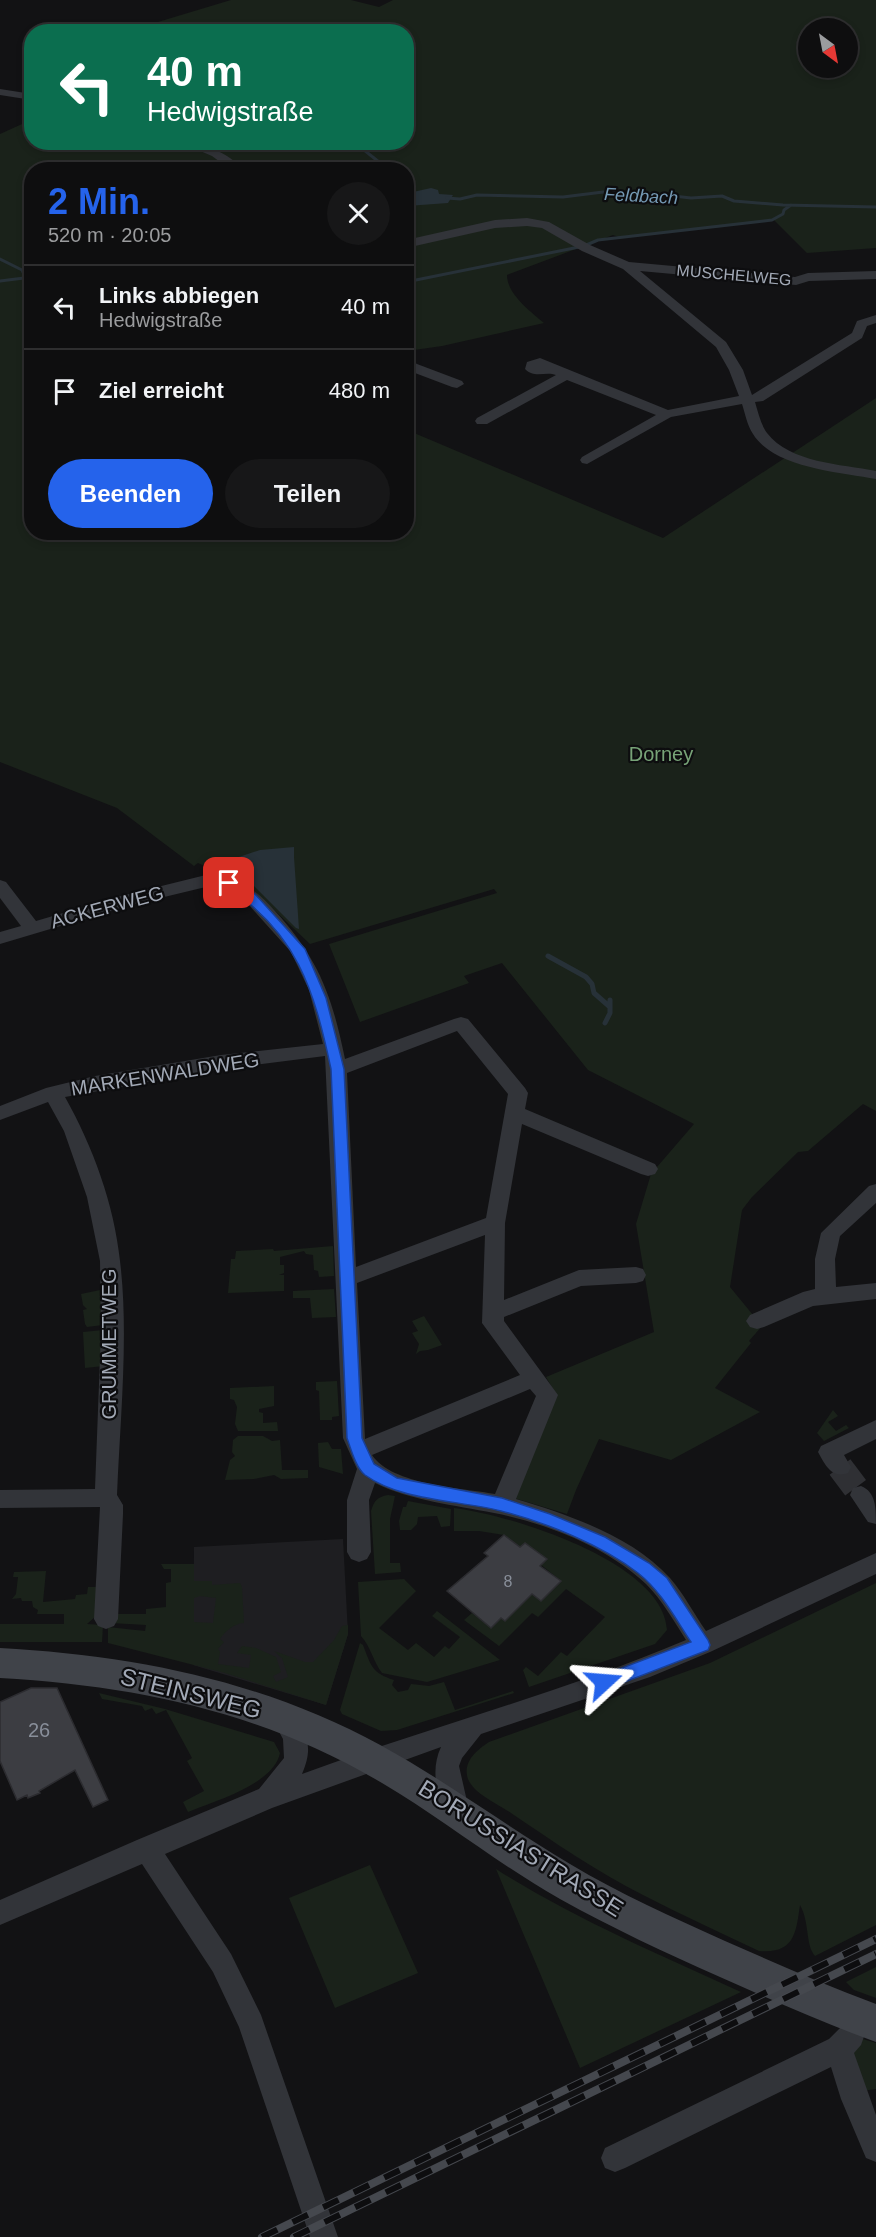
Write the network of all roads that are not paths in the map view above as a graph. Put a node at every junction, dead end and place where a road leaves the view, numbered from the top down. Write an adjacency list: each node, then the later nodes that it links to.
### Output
1 (0, 92): 2 (street)
2 (24, 96)
3 (205, 150): 4 (street)
4 (228, 162)
5 (414, 242): 6 (street)
6 (627, 266): 7 (street, MUSCHELWEG); 13 (street)
7 (876, 275)
8 (876, 319): 13 (street)
9 (414, 368): 12 (street)
10 (551, 369): 11 (street)
11 (568, 374): 14 (street); 15 (street)
12 (457, 384)
13 (747, 399): 14 (street); 17 (street)
14 (667, 414): 16 (street)
15 (482, 421)
16 (587, 460)
17 (876, 475)
18 (0, 886): 19 (street)
19 (32, 928): 20 (street, ACKERWEG); 21 (street, ACKERWEG)
20 (0, 938)
21 (335, 1059): 22 (street, MARKENWALDWEG); 24 (street, MARKENWALDWEG); 29 (street)
22 (53, 1093): 23 (street, MARKENWALDWEG); 39 (street, GRUMMETWEG)
23 (0, 1113)
24 (516, 1113): 25 (street); 27 (street)
25 (648, 1169)
26 (876, 1191): 31 (street)
27 (495, 1222): 29 (street); 32 (street)
28 (636, 1275): 32 (street)
29 (347, 1279): 36 (street)
30 (876, 1291): 31 (street)
31 (826, 1294): 33 (street)
32 (493, 1313): 34 (street)
33 (757, 1321)
34 (534, 1378): 36 (street); 41 (street)
35 (876, 1429): 37 (street)
36 (364, 1460): 41 (street); 43 (street)
37 (840, 1467)
38 (861, 1495): 42 (street)
39 (106, 1497): 40 (street); 45 (street, GRUMMETWEG)
40 (0, 1499)
41 (502, 1505): 46 (street)
42 (876, 1515)
43 (359, 1552)
44 (876, 1563): 46 (street)
45 (106, 1619)
46 (702, 1645): 49 (street)
47 (0, 1663): 48 (main road, STEINSWEG)
48 (283, 1717): 50 (main road, STEINSWEG); 51 (street)
49 (475, 1726): 50 (street); 52 (street)
50 (373, 1759): 51 (street); 52 (main road, BORUSSIASTRASSE)
51 (264, 1799): 53 (street)
52 (456, 1810): 55 (main road, BORUSSIASTRASSE)
53 (146, 1848): 54 (street); 58 (street)
54 (0, 1913)
55 (858, 2029): 56 (street); 57 (street)
56 (876, 2148)
57 (615, 2158)
58 (324, 2237)

